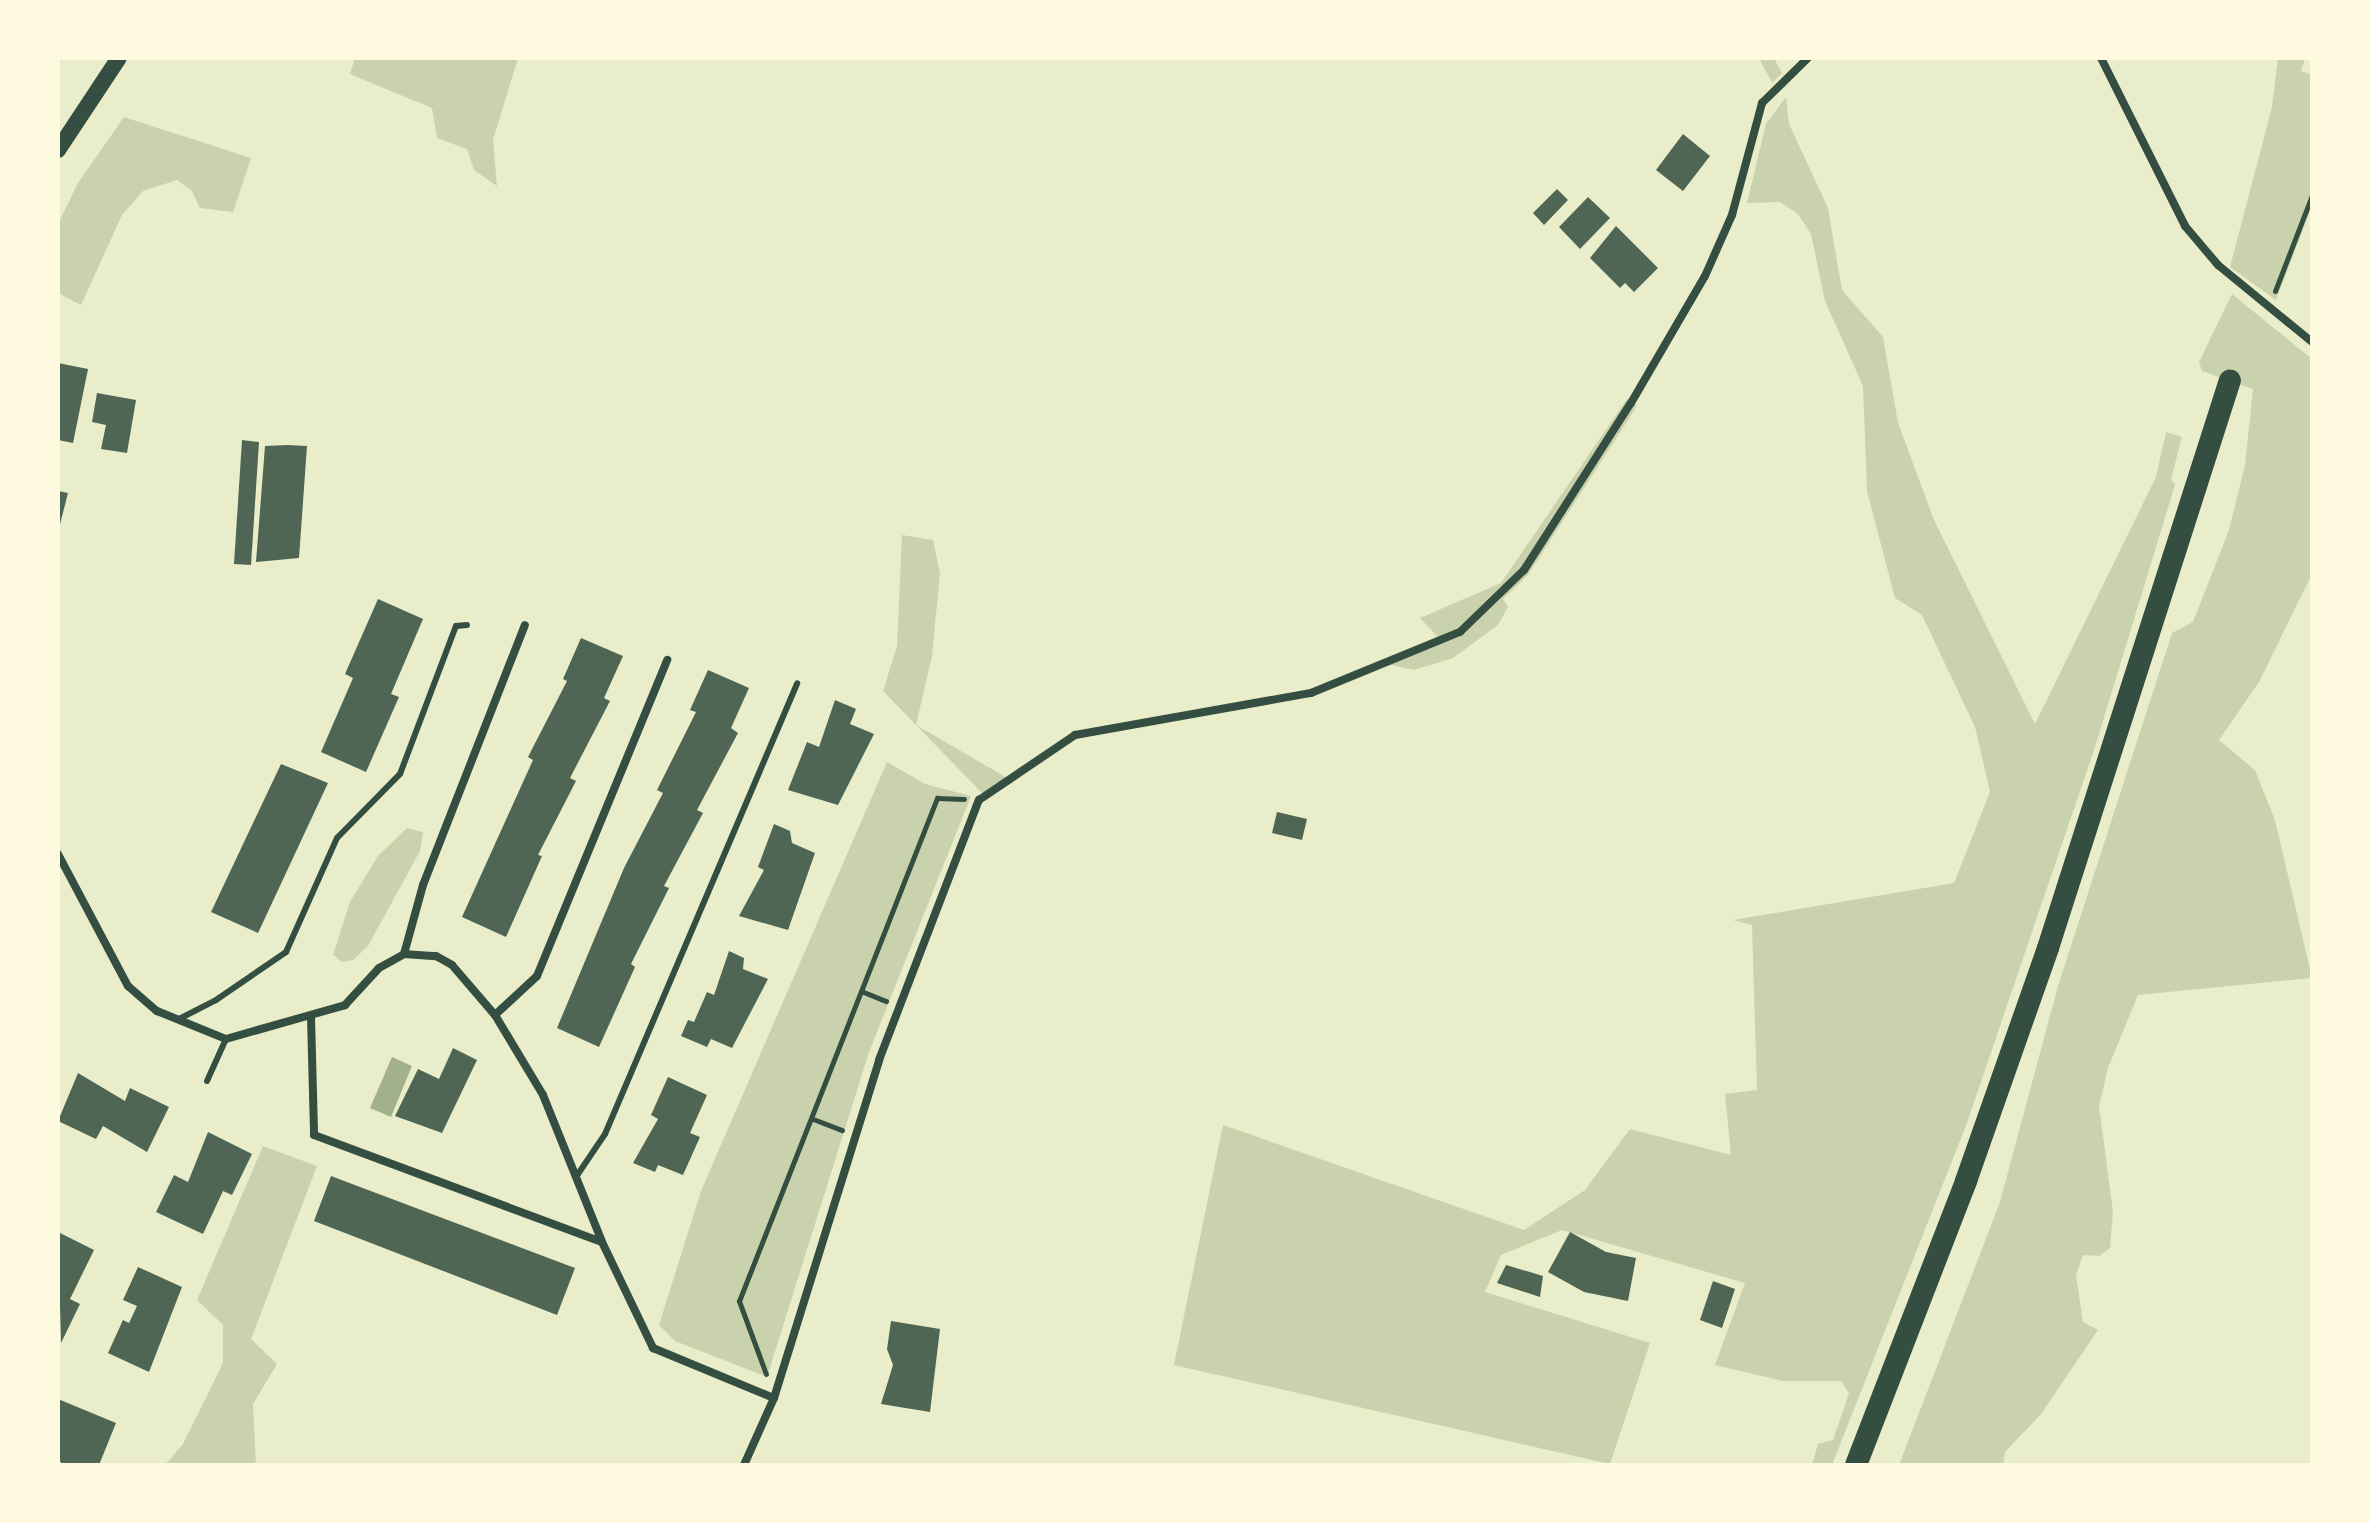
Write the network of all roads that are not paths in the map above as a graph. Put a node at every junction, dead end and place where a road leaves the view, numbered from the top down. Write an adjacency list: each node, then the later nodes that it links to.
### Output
1 (119, 58): 4 (main road)
2 (1808, 58): 20 (street)
3 (2101, 58): 5 (street)
4 (58, 150)
5 (2312, 342)
6 (2230, 380): 21 (highway)
7 (467, 625): 15 (lane)
8 (525, 625): 12 (street)
9 (667, 660): 13 (street)
10 (797, 683): 18 (lane)
11 (58, 854): 15 (street)
12 (404, 954): 13 (street); 14 (street)
13 (495, 1015): 18 (street)
14 (311, 1017): 16 (street); 19 (street)
15 (179, 1019): 16 (street)
16 (226, 1039): 17 (lane)
17 (207, 1081)
18 (576, 1177): 19 (street)
19 (602, 1242): 20 (street)
20 (774, 1398): 22 (street)
21 (1884, 1399): 23 (highway); 24 (highway)
22 (744, 1465)
23 (1856, 1465)
24 (1865, 1465)

